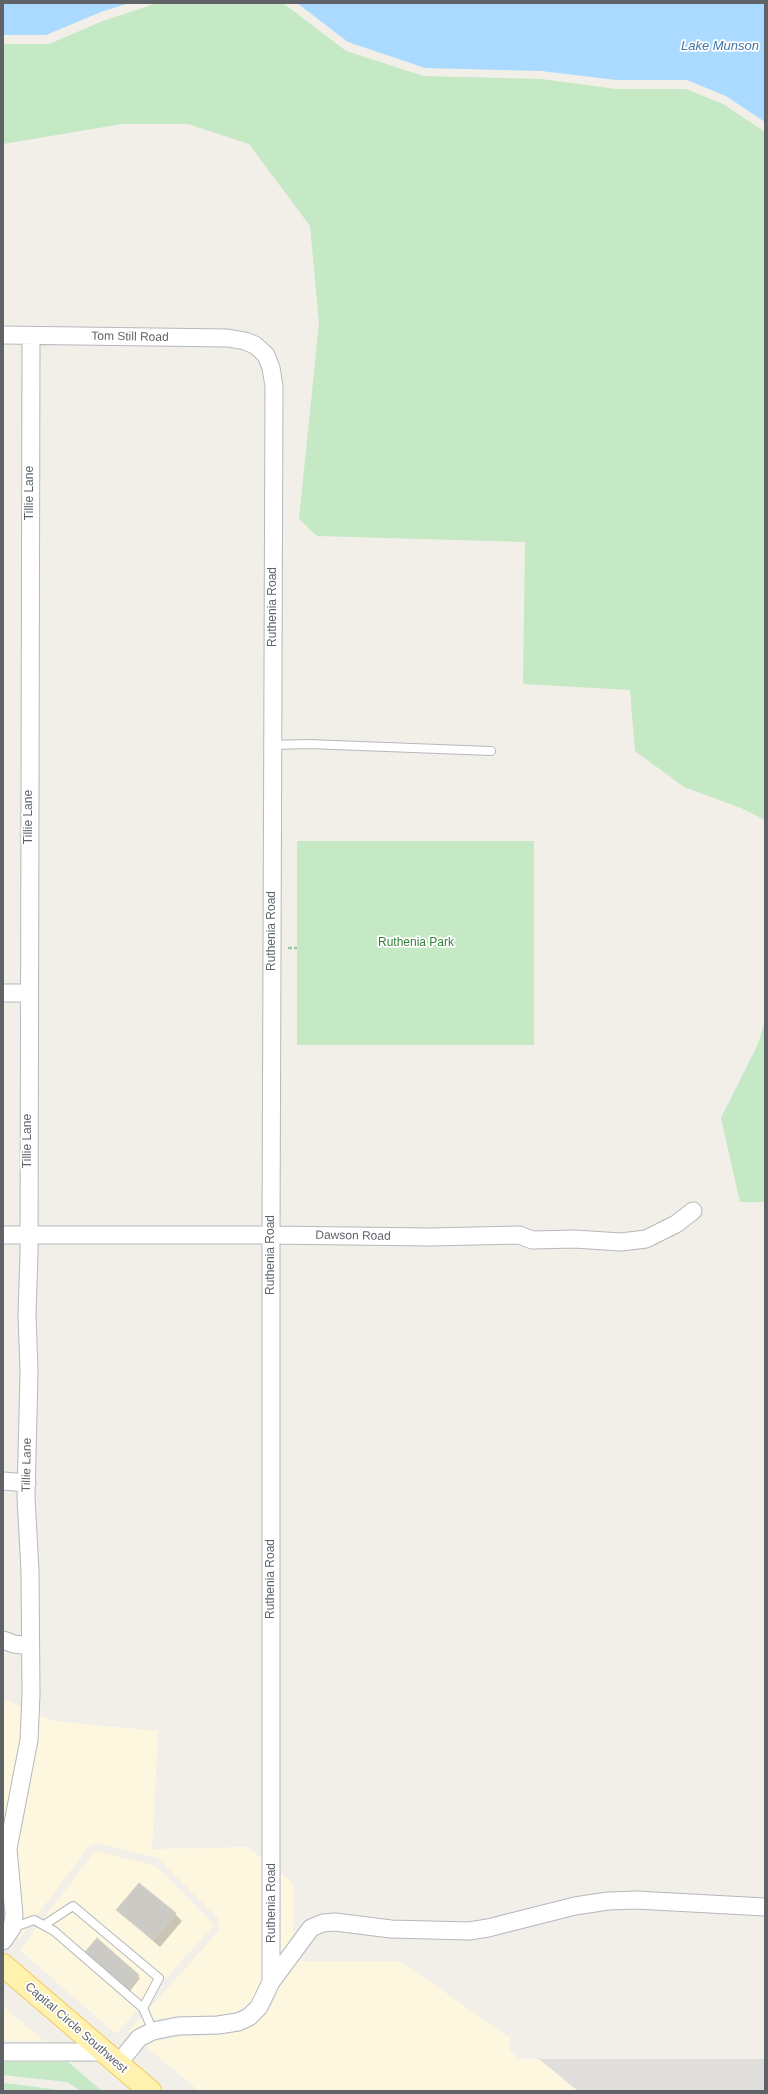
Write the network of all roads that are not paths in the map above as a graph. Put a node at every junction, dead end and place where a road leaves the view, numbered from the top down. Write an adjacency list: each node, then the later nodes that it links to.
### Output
1 (3, 335): 2 (street, Tom Still Road)
2 (31, 336): 3 (street, Tom Still Road); 7 (street, Tillie Lane)
3 (255, 345): 4 (street, Ruthenia Road)
4 (272, 745): 5 (lane); 11 (street, Ruthenia Road)
5 (491, 751)
6 (3, 993): 7 (street)
7 (29, 993): 10 (street, Tillie Lane)
8 (693, 1211): 11 (street, Dawson Road)
9 (3, 1235): 10 (street, Dawson Road)
10 (28, 1235): 11 (street, Dawson Road); 13 (street, Tillie Lane)
11 (271, 1235): 20 (street, Ruthenia Road)
12 (3, 1481): 13 (street)
13 (27, 1483): 15 (street, Tillie Lane)
14 (3, 1640): 15 (street)
15 (30, 1646): 18 (street, Tillie Lane)
16 (765, 1907): 20 (street)
17 (44, 1926): 18 (lane); 21 (lane); 21 (lane)
18 (8, 1935)
19 (3, 1965): 24 (main road, Capital Circle Southwest)
20 (271, 1982): 22 (street, Ruthenia Road)
21 (143, 2008): 22 (lane)
22 (153, 2031): 24 (street, Ruthenia Road)
23 (3, 2052): 24 (street)
24 (111, 2058): 25 (main road, Capital Circle Southwest)
25 (150, 2091)

